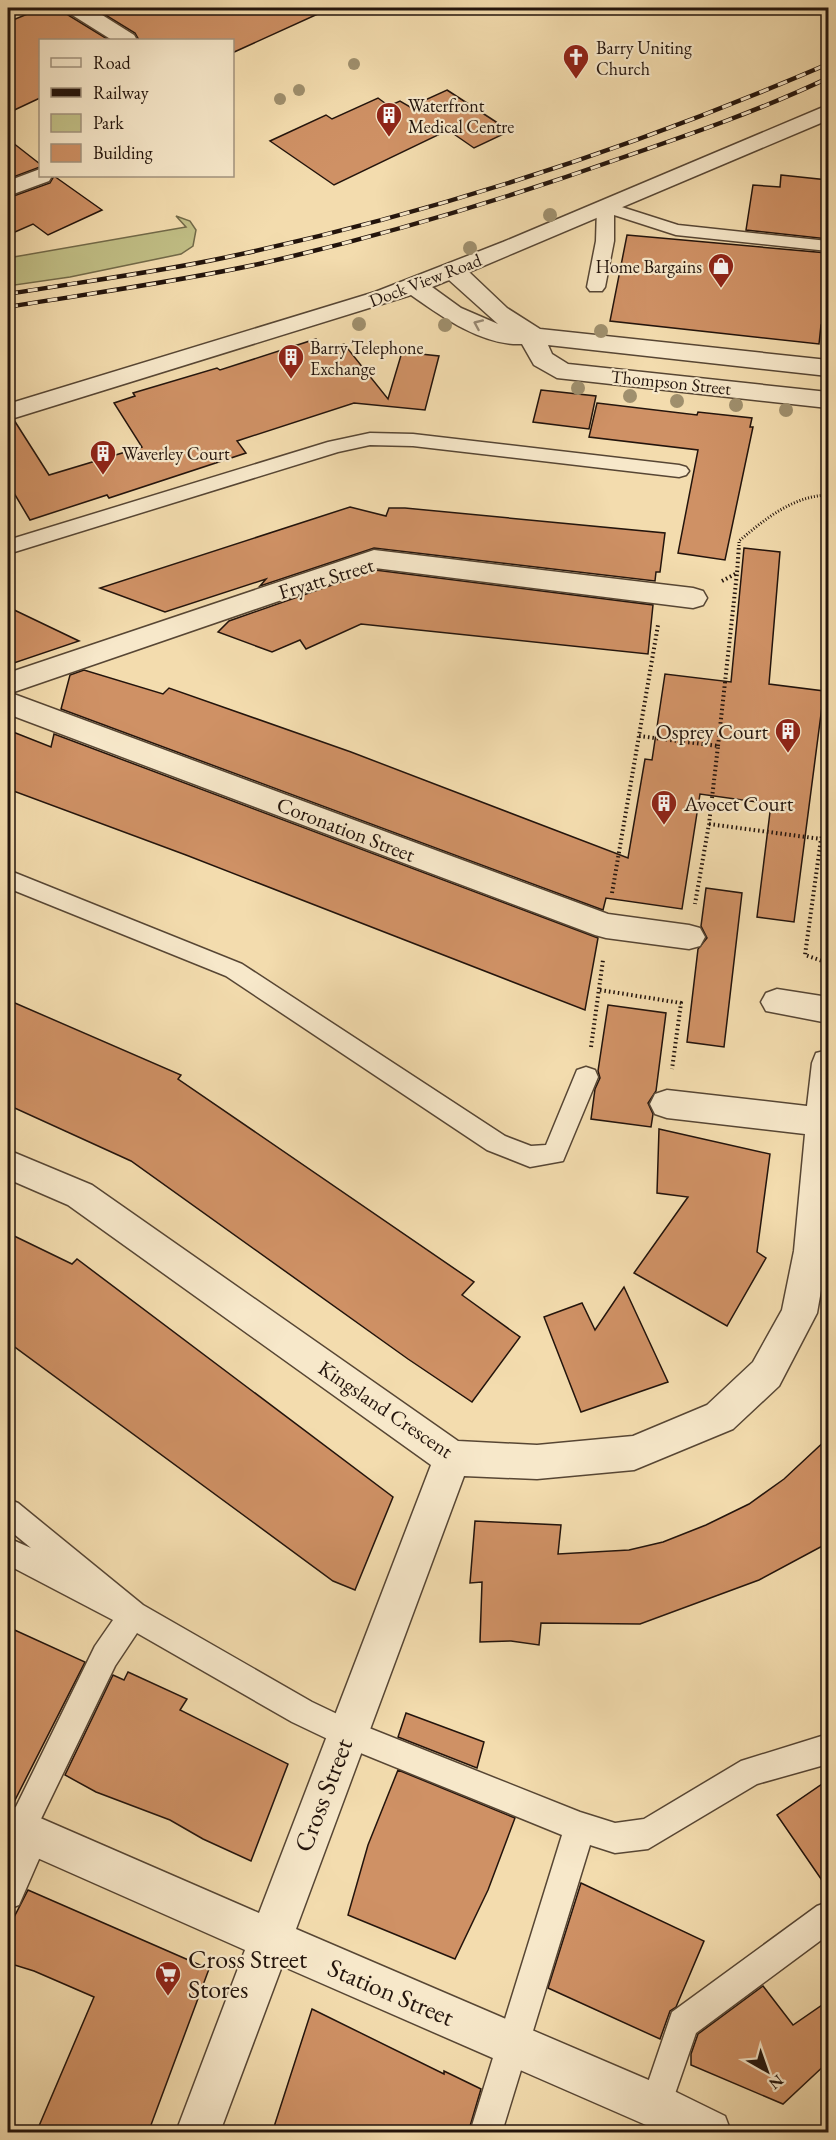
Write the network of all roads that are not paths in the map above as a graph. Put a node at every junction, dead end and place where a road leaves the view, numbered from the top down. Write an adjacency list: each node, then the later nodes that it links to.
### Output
1 (77, 8): 2 (street)
2 (124, 39)
3 (828, 112): 6 (street, Dock View Road)
4 (39, 177): 5 (street)
5 (8, 189)
6 (606, 207): 7 (lane); 8 (street, Dock View Road); 10 (lane)
7 (828, 246)
8 (453, 271): 9 (street, Dock View Road); 11 (street, Thompson Street)
9 (415, 286): 11 (street, Thompson Street, one-way to 9); 14 (street, Dock View Road)
10 (596, 287)
11 (534, 336): 12 (street, Thompson Street); 13 (street, Thompson Street)
12 (828, 368)
13 (828, 400)
14 (8, 412)
15 (679, 471): 16 (lane)
16 (8, 547)
17 (693, 598): 18 (street, Fryatt Street)
18 (8, 684)
19 (8, 703): 21 (street, Coronation Street)
20 (8, 879): 25 (lane)
21 (689, 937)
22 (777, 1002): 23 (street)
23 (828, 1010)
24 (828, 1063): 27 (street, Kingsland Crescent)
25 (586, 1077)
26 (667, 1104): 27 (street)
27 (823, 1122): 29 (street, Kingsland Crescent)
28 (8, 1164): 30 (street, Kingsland Crescent)
29 (823, 1195): 30 (street, Kingsland Crescent)
30 (452, 1458): 34 (street, Cross Street)
31 (8, 1512): 33 (lane)
32 (8, 1551): 33 (lane)
33 (133, 1615): 34 (lane); 37 (lane)
34 (346, 1733): 36 (lane); 40 (street, Cross Street)
35 (828, 1749): 36 (lane)
36 (580, 1827): 41 (lane)
37 (20, 1830): 38 (lane); 40 (street, Station Street)
38 (8, 1894)
39 (828, 1917): 42 (lane)
40 (269, 1940): 41 (street, Station Street); 43 (street, Cross Street)
41 (513, 2045): 42 (street, Station Street); 44 (lane)
42 (656, 2106): 45 (street, Station Street)
43 (198, 2133)
44 (486, 2133)
45 (709, 2133)

